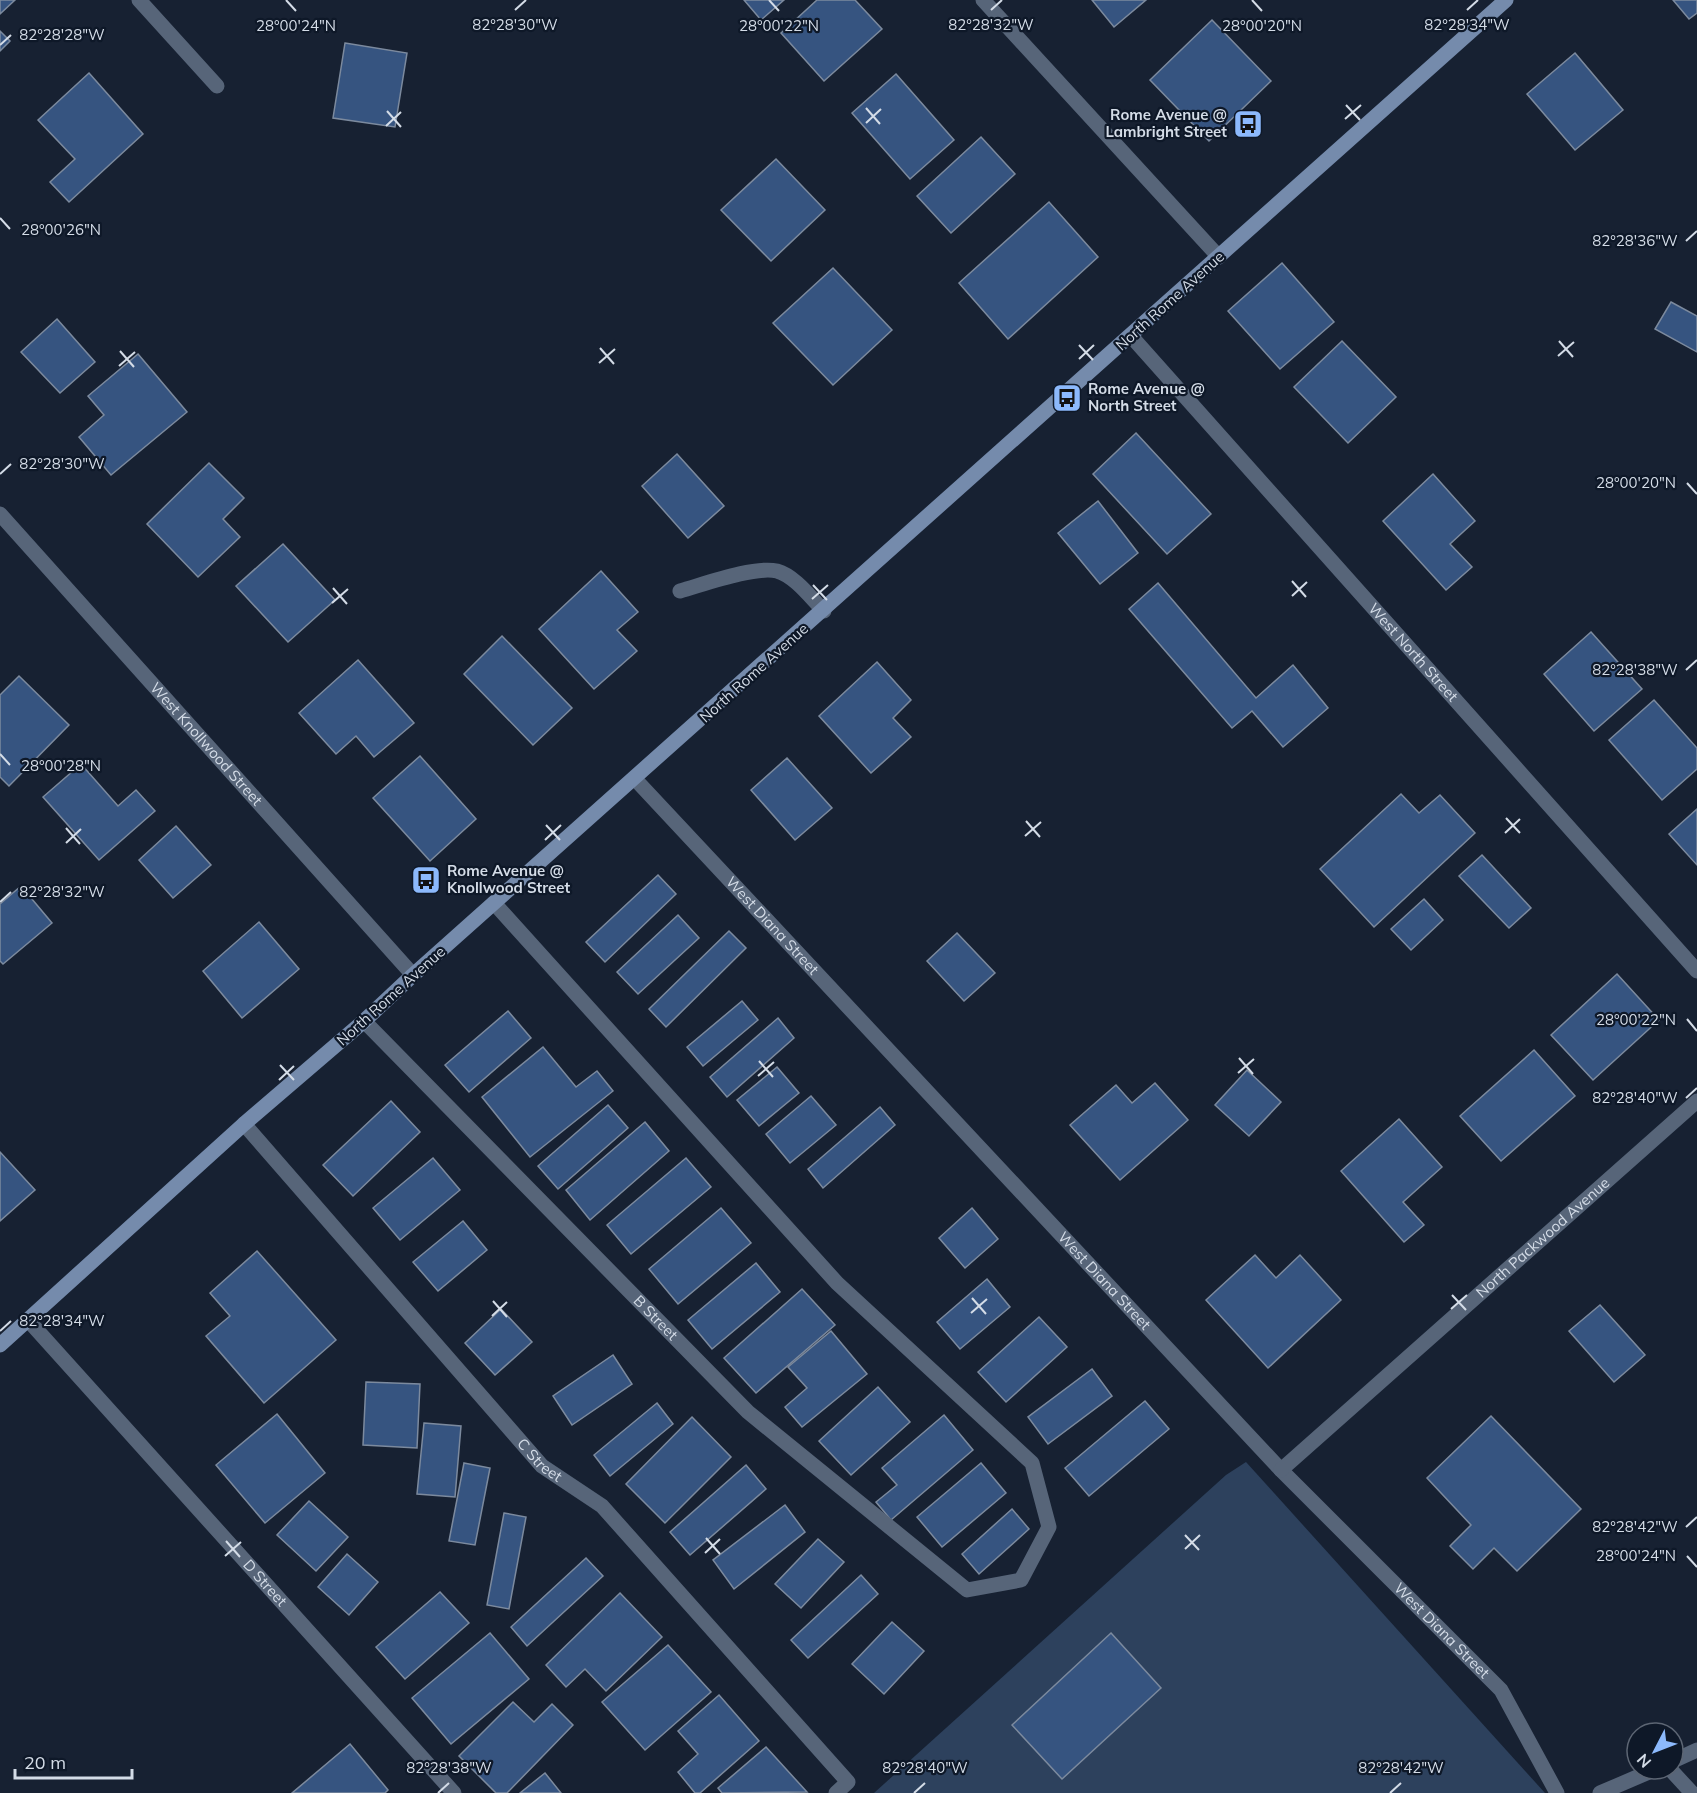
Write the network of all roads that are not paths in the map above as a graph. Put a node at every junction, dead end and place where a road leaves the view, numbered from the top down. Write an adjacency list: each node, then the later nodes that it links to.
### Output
1 (139, 0): 4 (street)
2 (983, 0): 5 (street)
3 (1506, 0): 5 (street, North Rome Avenue)
4 (217, 86)
5 (1219, 257): 6 (street, North Rome Avenue)
6 (1131, 336): 9 (street, North Rome Avenue); 12 (street, West North Street)
7 (0, 514): 13 (street, West Knollwood Street)
8 (680, 591): 9 (street)
9 (824, 610): 10 (street, North Rome Avenue)
10 (635, 779): 11 (street, North Rome Avenue); 19 (street, West Diana Street)
11 (494, 903): 13 (street, North Rome Avenue); 14 (street, B Street)
12 (1697, 970)
13 (412, 975): 14 (street, North Rome Avenue)
14 (364, 1021): 16 (street, North Rome Avenue)
15 (1697, 1101): 19 (street, North Packwood Avenue)
16 (244, 1124): 17 (street, North Rome Avenue); 23 (street, C Street)
17 (28, 1320): 18 (street, North Rome Avenue); 22 (street, D Street)
18 (0, 1345)
19 (1281, 1470): 24 (street, West Diana Street)
20 (1628, 1781): 25 (street)
21 (1681, 1781): 26 (street)
22 (454, 1793)
23 (836, 1793)
24 (1557, 1793)
25 (1600, 1793)
26 (1692, 1793)

